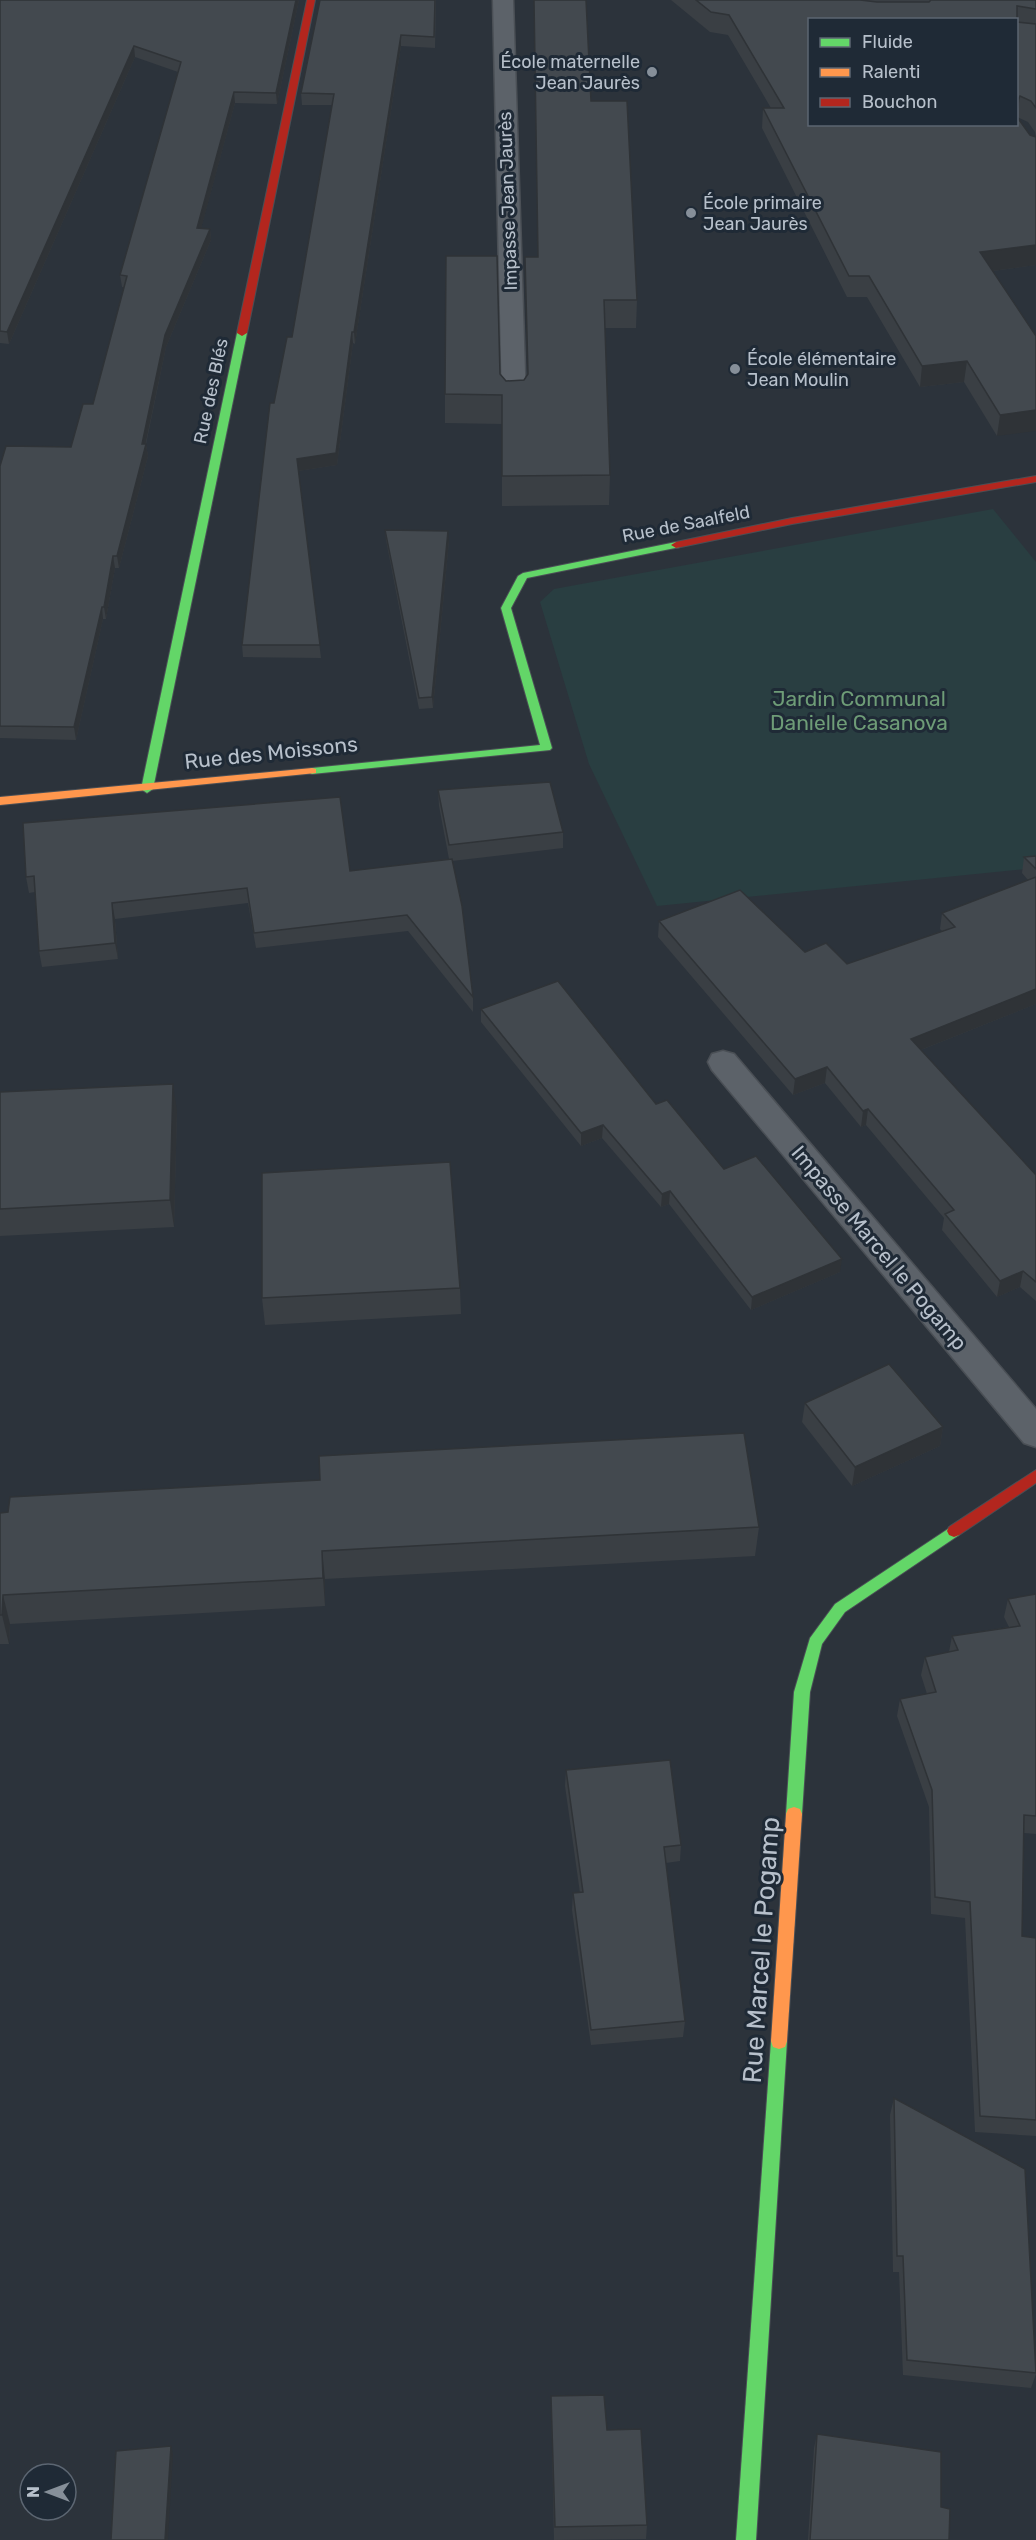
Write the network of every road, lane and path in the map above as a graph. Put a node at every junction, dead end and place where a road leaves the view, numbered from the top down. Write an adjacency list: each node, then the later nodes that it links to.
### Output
1 (311, 0): 6 (street, Rue des Blés)
2 (503, 0): 3 (street, Impasse Jean Jaurès)
3 (514, 403)
4 (1036, 479): 5 (street, Rue de Saalfeld)
5 (546, 748): 6 (street, Rue des Moissons)
6 (147, 789): 7 (street, Rue des Moissons)
7 (0, 801)
8 (723, 1062): 9 (street, Impasse Marcel le Pogamp)
9 (1036, 1433)
10 (1036, 1476): 11 (street, Rue Marcel le Pogamp)
11 (746, 2540)

